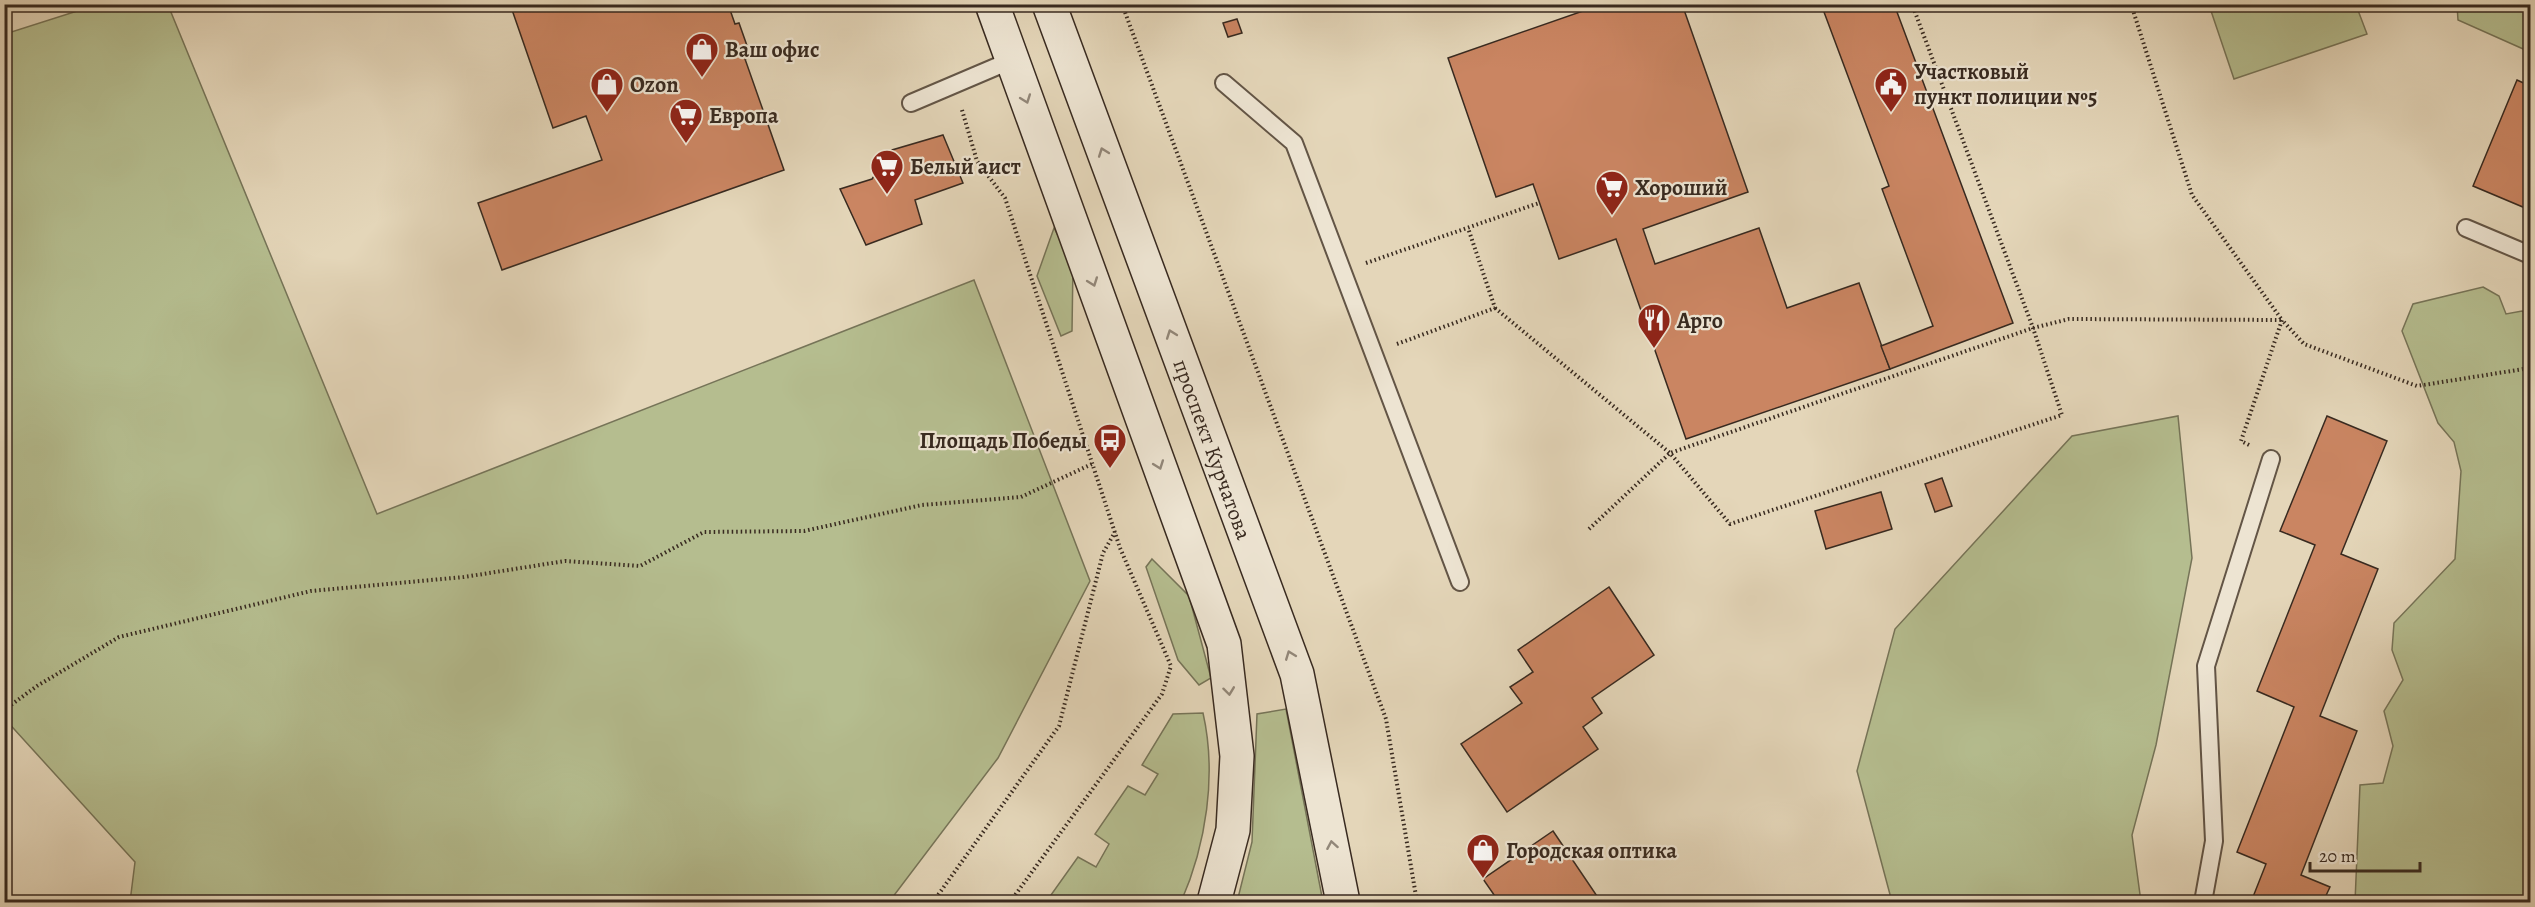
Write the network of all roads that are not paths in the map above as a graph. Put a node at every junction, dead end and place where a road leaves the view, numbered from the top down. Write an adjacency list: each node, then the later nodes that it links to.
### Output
1 (992, 4): 3 (main road)
2 (1049, 4): 11 (main road, проспект Курчатова, one-way to 2)
3 (1012, 60): 5 (lane); 10 (main road, one-way to 10)
4 (1224, 83): 9 (lane)
5 (911, 104)
6 (2466, 228): 7 (lane)
7 (2530, 255)
8 (2271, 459): 12 (lane)
9 (1460, 582)
10 (1214, 903)
11 (1343, 903)
12 (2203, 903)

